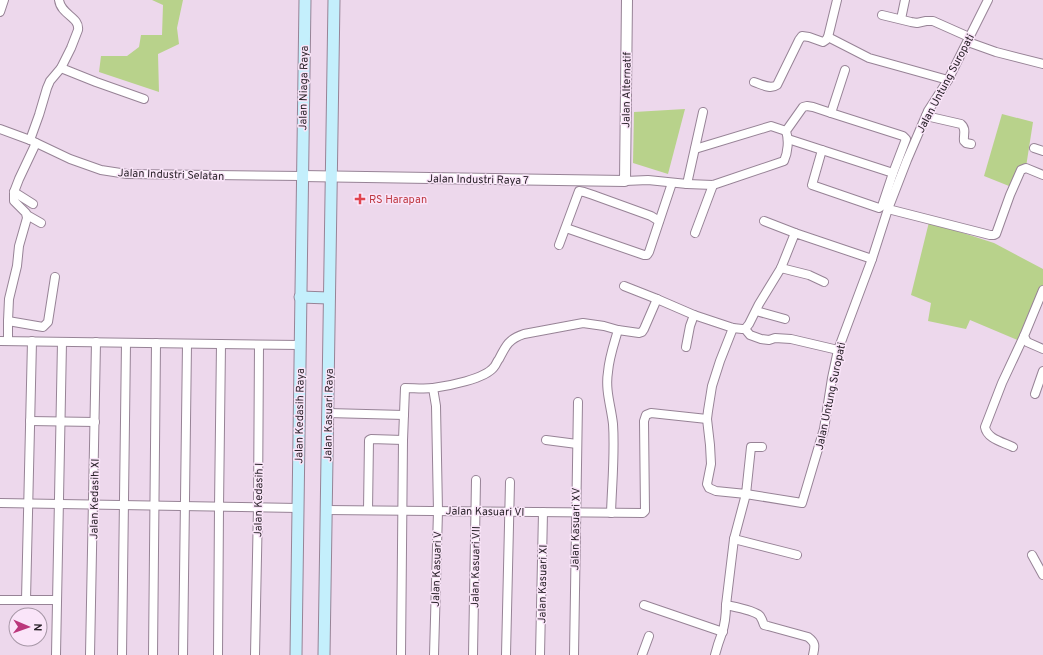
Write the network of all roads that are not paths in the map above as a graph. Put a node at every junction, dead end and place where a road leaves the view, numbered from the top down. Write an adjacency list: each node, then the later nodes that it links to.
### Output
1 (4, 0): 9 (street)
2 (59, 0): 15 (street)
3 (305, 0): 33 (main road, Jalan Niaga Raya)
4 (334, 0): 34 (main road)
5 (627, 0): 35 (street, Jalan Alternatif)
6 (837, 0): 12 (street)
7 (904, 0): 11 (street)
8 (986, 0): 13 (street, Jalan Untung Suropati)
9 (0, 12)
10 (882, 15): 11 (street)
11 (901, 19): 13 (street)
12 (828, 38): 17 (street); 18 (street)
13 (968, 40): 14 (street); 17 (street, Jalan Untung Suropati)
14 (1043, 64)
15 (61, 68): 19 (street); 25 (street)
16 (845, 70): 21 (street)
17 (948, 80): 22 (street, Jalan Untung Suropati)
18 (754, 82)
19 (144, 99)
20 (703, 112): 28 (street)
21 (831, 113): 24 (street); 31 (street)
22 (926, 116): 26 (street); 41 (street, Jalan Untung Suropati)
23 (0, 129): 25 (street, Jalan Industri Selatan)
24 (787, 135): 28 (street); 29 (street); 38 (street)
25 (33, 142): 33 (street, Jalan Industri Selatan); 39 (street)
26 (971, 144)
27 (1034, 148): 30 (street)
28 (695, 149): 37 (street)
29 (822, 150): 31 (street); 31 (street)
30 (1043, 151)
31 (893, 173)
32 (1043, 175): 41 (street)
33 (302, 176): 34 (street, Jalan Industri Raya 7); 56 (main road, Jalan Kedasih Raya)
34 (331, 176): 35 (street, Jalan Industri Raya 7); 57 (main road, Jalan Kasuari Raya)
35 (625, 181): 36 (street)
36 (672, 183): 37 (street); 43 (street)
37 (687, 184): 38 (street)
38 (713, 185): 47 (street)
39 (14, 192): 40 (street); 42 (street)
40 (33, 204)
41 (888, 209): 50 (street, Jalan Untung Suropati)
42 (27, 215): 45 (street); 62 (street)
43 (659, 221): 46 (street); 46 (street)
44 (764, 221): 48 (street)
45 (41, 223)
46 (566, 228): 49 (street)
47 (695, 233)
48 (795, 233): 50 (street); 51 (street)
49 (559, 245)
50 (872, 259): 79 (street, Jalan Untung Suropati)
51 (781, 268): 53 (street); 59 (street)
52 (55, 277): 62 (street)
53 (824, 282)
54 (624, 286): 58 (street)
55 (1043, 290): 66 (street)
56 (300, 297): 57 (main road); 76 (main road, Jalan Kedasih Raya)
57 (329, 298): 84 (main road, Jalan Kasuari Raya)
58 (657, 299): 60 (street); 65 (street)
59 (756, 311): 61 (street); 64 (street)
60 (694, 315): 63 (street); 77 (street)
61 (785, 319)
62 (8, 321): 67 (street)
63 (733, 328): 64 (street); 86 (street)
64 (745, 328): 79 (street)
65 (618, 330): 81 (street); 116 (street)
66 (1024, 336): 78 (street); 94 (street)
67 (4, 341): 68 (street)
68 (32, 341): 69 (street); 87 (street)
69 (62, 342): 70 (street); 88 (street)
70 (96, 342): 71 (street); 89 (street, Jalan Kedasih XI)
71 (126, 343): 72 (street); 102 (street)
72 (156, 343): 73 (street); 103 (street)
73 (187, 344): 74 (street); 104 (street)
74 (221, 344): 75 (street); 105 (street)
75 (258, 345): 76 (street); 106 (street, Jalan Kedasih I)
76 (300, 345): 107 (main road, Jalan Kedasih Raya)
77 (686, 347)
78 (1043, 349)
79 (838, 350): 97 (street, Jalan Untung Suropati)
80 (1043, 371): 82 (street)
81 (433, 388): 85 (street); 111 (street, Jalan Kasuari V)
82 (1035, 394)
83 (578, 402): 92 (street, Jalan Kasuari XV)
84 (328, 413): 85 (street); 108 (main road, Jalan Kasuari Raya)
85 (404, 415): 90 (street)
86 (707, 419): 97 (street); 116 (street, Jalan Kasuari VI)
87 (30, 421): 88 (street); 99 (street)
88 (61, 421): 89 (street); 100 (street)
89 (95, 422): 101 (street, Jalan Kedasih XI)
90 (403, 440): 109 (street); 110 (street)
91 (546, 440): 92 (street)
92 (577, 444): 115 (street, Jalan Kasuari XV)
93 (762, 447): 97 (street)
94 (1013, 447)
95 (476, 480): 112 (street, Jalan Kasuari VII)
96 (510, 482): 113 (street)
97 (746, 494): 117 (street)
98 (0, 503): 99 (street)
99 (28, 503): 100 (street); 122 (street)
100 (59, 504): 101 (street); 123 (street)
101 (94, 504): 102 (street); 129 (street, Jalan Kedasih XI)
102 (124, 505): 103 (street); 130 (street)
103 (155, 505): 104 (street); 131 (street)
104 (185, 506): 105 (street); 132 (street)
105 (219, 506): 106 (street); 133 (street)
106 (258, 507): 107 (street); 134 (street, Jalan Kedasih I)
107 (298, 508): 135 (main road, Jalan Kedasih Raya)
108 (326, 510): 109 (street, Jalan Kasuari VI); 136 (main road, Jalan Kasuari Raya)
109 (368, 510): 110 (street, Jalan Kasuari VI)
110 (402, 510): 111 (street, Jalan Kasuari VI); 137 (street)
111 (438, 511): 112 (street, Jalan Kasuari VI); 138 (street, Jalan Kasuari V)
112 (475, 511): 113 (street, Jalan Kasuari VI); 139 (street, Jalan Kasuari VII)
113 (509, 512): 114 (street, Jalan Kasuari VI); 140 (street)
114 (543, 512): 115 (street, Jalan Kasuari VI); 141 (street, Jalan Kasuari XI)
115 (576, 512): 116 (street, Jalan Kasuari VI); 142 (street, Jalan Kasuari XV)
116 (611, 513)
117 (734, 539): 118 (street); 125 (street)
118 (797, 555)
119 (1032, 555): 120 (street)
120 (1043, 575)
121 (0, 600): 122 (street)
122 (26, 600): 123 (street)
123 (56, 600): 128 (street)
124 (644, 605): 126 (street)
125 (726, 605): 126 (street); 145 (street)
126 (723, 632): 144 (street)
127 (649, 636): 143 (street)
128 (56, 655)
129 (90, 655)
130 (122, 655)
131 (153, 655)
132 (183, 655)
133 (218, 655)
134 (256, 655)
135 (296, 655)
136 (324, 655)
137 (401, 655)
138 (434, 655)
139 (474, 655)
140 (506, 655)
141 (540, 655)
142 (574, 655)
143 (642, 655)
144 (715, 655)
145 (813, 655)

